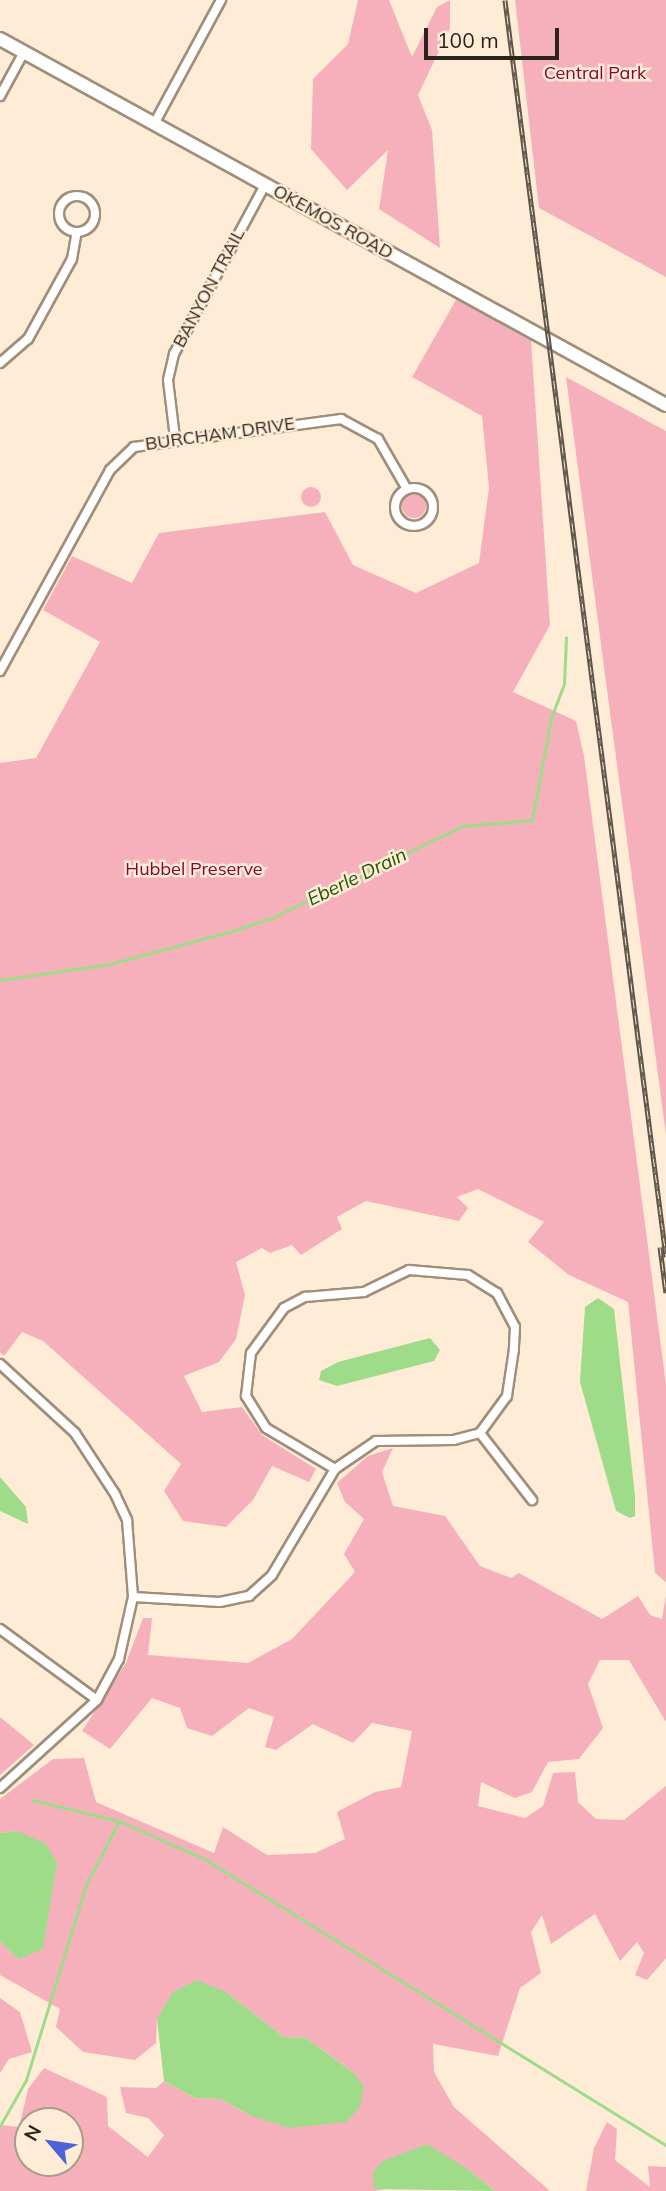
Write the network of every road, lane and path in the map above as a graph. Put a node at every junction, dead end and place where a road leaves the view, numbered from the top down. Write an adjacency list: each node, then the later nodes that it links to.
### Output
1 (221, 0): 5 (street)
2 (0, 39): 3 (street, OKEMOS ROAD)
3 (24, 52): 4 (street); 5 (street, OKEMOS ROAD)
4 (0, 96)
5 (154, 124): 6 (street, OKEMOS ROAD)
6 (265, 185): 9 (street, OKEMOS ROAD); 10 (street, BANYON TRAIL)
7 (77, 232): 7 (street); 8 (street)
8 (0, 363)
9 (666, 405)
10 (175, 438): 11 (street, BURCHAM DRIVE); 12 (street, BURCHAM DRIVE)
11 (407, 489): 11 (street, BURCHAM DRIVE)
12 (0, 671)
13 (0, 1364): 17 (street)
14 (480, 1433): 15 (street); 15 (street); 16 (street)
15 (335, 1469): 17 (street)
16 (532, 1500)
17 (133, 1597): 19 (street)
18 (0, 1629): 19 (street)
19 (97, 1700): 20 (street)
20 (0, 1788)

